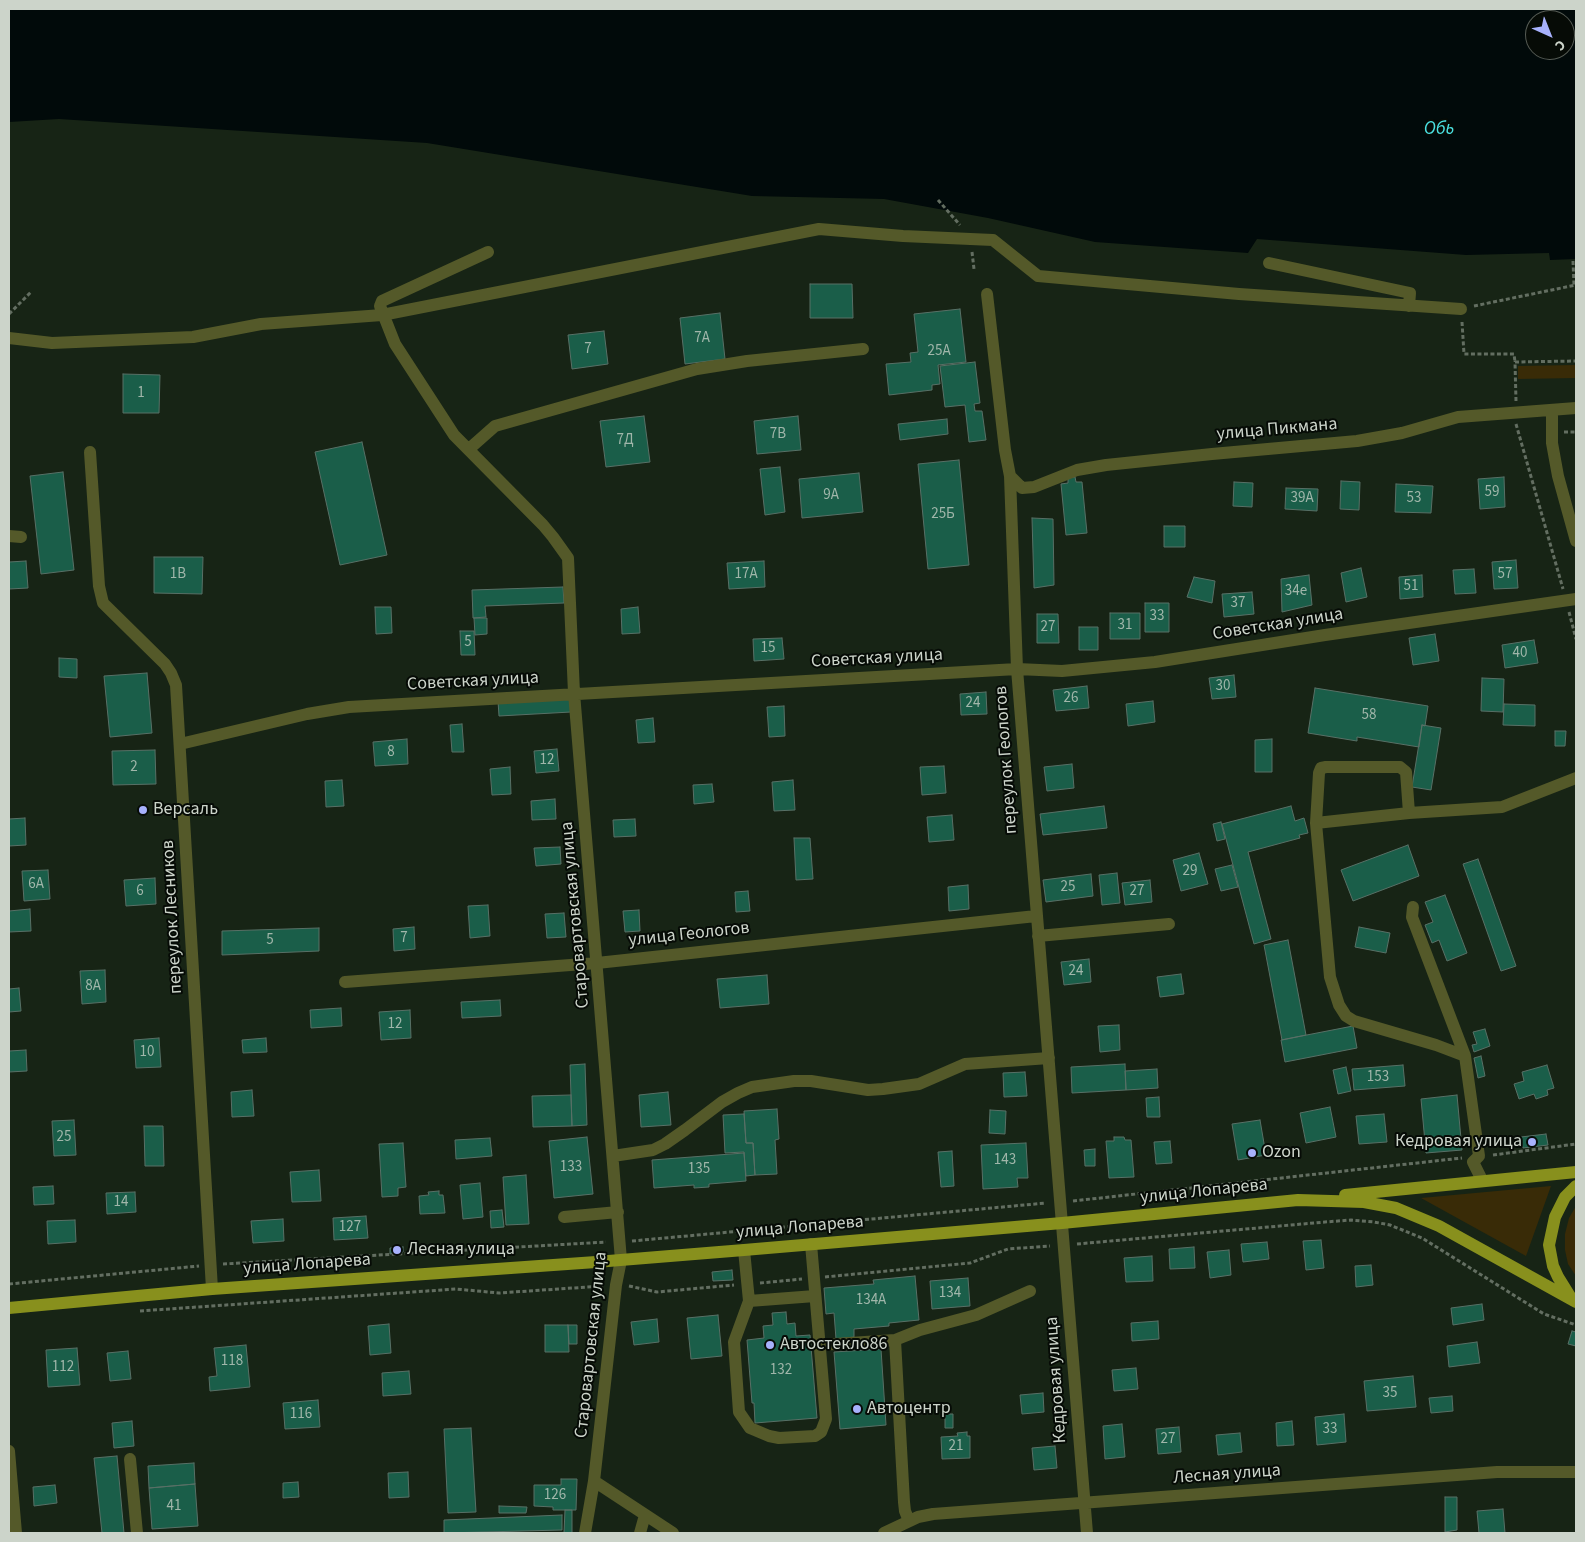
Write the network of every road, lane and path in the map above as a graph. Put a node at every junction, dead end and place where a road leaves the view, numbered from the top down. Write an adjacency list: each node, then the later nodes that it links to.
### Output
1 (938, 200): 2 (path)
2 (971, 239): 9 (street); 12 (street)
3 (488, 252): 12 (street)
4 (1573, 261): 6 (path)
5 (1270, 262): 9 (street)
6 (1575, 285): 10 (path)
7 (31, 292): 11 (path)
8 (987, 294): 22 (street, переулок Геологов)
9 (1409, 306): 10 (street)
10 (1461, 309): 16 (path)
11 (9, 314)
12 (384, 315): 13 (street); 20 (street, Старовартовская улица)
13 (9, 338)
14 (863, 350): 20 (street)
15 (1576, 361): 16 (path)
16 (1515, 362): 19 (path)
17 (1576, 408): 18 (street, улица Пикмана)
18 (1552, 410): 19 (street, улица Пикмана); 23 (street)
19 (1516, 414): 22 (street, улица Пикмана); 24 (path)
20 (469, 449): 27 (street, Старовартовская улица)
21 (90, 452): 28 (street, переулок Лесников)
22 (1010, 476): 26 (street, переулок Геологов)
23 (1576, 542)
24 (1571, 600): 25 (path); 26 (street, Советская улица)
25 (1576, 639)
26 (1017, 669): 27 (street, Советская улица); 33 (street, переулок Геологов)
27 (574, 693): 28 (street, Советская улица); 36 (street, Старовартовская улица)
28 (180, 744): 55 (street, переулок Лесников)
29 (1576, 778): 30 (street)
30 (1409, 813): 31 (street); 31 (street)
31 (1316, 823): 38 (street)
32 (1413, 907): 38 (street)
33 (1036, 916): 35 (street, переулок Геологов); 36 (street, улица Геологов)
34 (1169, 924): 35 (street)
35 (1038, 936): 39 (street, переулок Геологов)
36 (597, 963): 37 (street, улица Геологов); 41 (street, Старовартовская улица)
37 (345, 982)
38 (1465, 1056): 42 (street)
39 (1049, 1058): 41 (street); 47 (street, переулок Геологов)
40 (1576, 1144): 42 (path)
41 (613, 1156): 48 (street, Старовартовская улица)
42 (1479, 1156): 44 (street); 47 (path)
43 (1576, 1172): 44 (main road)
44 (1482, 1180): 46 (main road)
45 (1576, 1186): 60 (main road)
46 (1298, 1200): 50 (main road, улица Лопарева); 60 (main road, улица Лопарева)
47 (1061, 1202): 50 (street, переулок Геологов); 51 (path)
48 (618, 1212): 49 (street); 51 (street, Старовартовская улица)
49 (564, 1216)
50 (1062, 1223): 52 (main road, улица Лопарева); 69 (street, Кедровая улица)
51 (620, 1242): 54 (street, Старовартовская улица); 55 (path)
52 (811, 1244): 53 (main road, улица Лопарева); 59 (street)
53 (744, 1250): 54 (main road, улица Лопарева); 61 (street)
54 (621, 1260): 57 (main road, улица Лопарева); 68 (street, Старовартовская улица)
55 (211, 1264): 56 (path); 57 (street, переулок Лесников)
56 (9, 1284)
57 (212, 1289): 62 (main road, улица Лопарева)
58 (1030, 1291): 63 (street)
59 (815, 1296): 61 (street); 64 (street)
60 (1574, 1300)
61 (749, 1301): 64 (street)
62 (9, 1308)
63 (896, 1340): 64 (street); 71 (street)
64 (820, 1345)
65 (9, 1451): 72 (street)
66 (130, 1459): 73 (street)
67 (1576, 1472): 69 (street, Лесная улица)
68 (594, 1481): 70 (street); 74 (street, Старовартовская улица)
69 (1084, 1503): 71 (street, Лесная улица); 78 (street, Кедровая улица)
70 (645, 1515): 75 (street); 76 (street)
71 (909, 1521): 77 (street, Лесная улица)
72 (16, 1533)
73 (137, 1533)
74 (585, 1533)
75 (640, 1533)
76 (673, 1533)
77 (885, 1533)
78 (1087, 1533)

